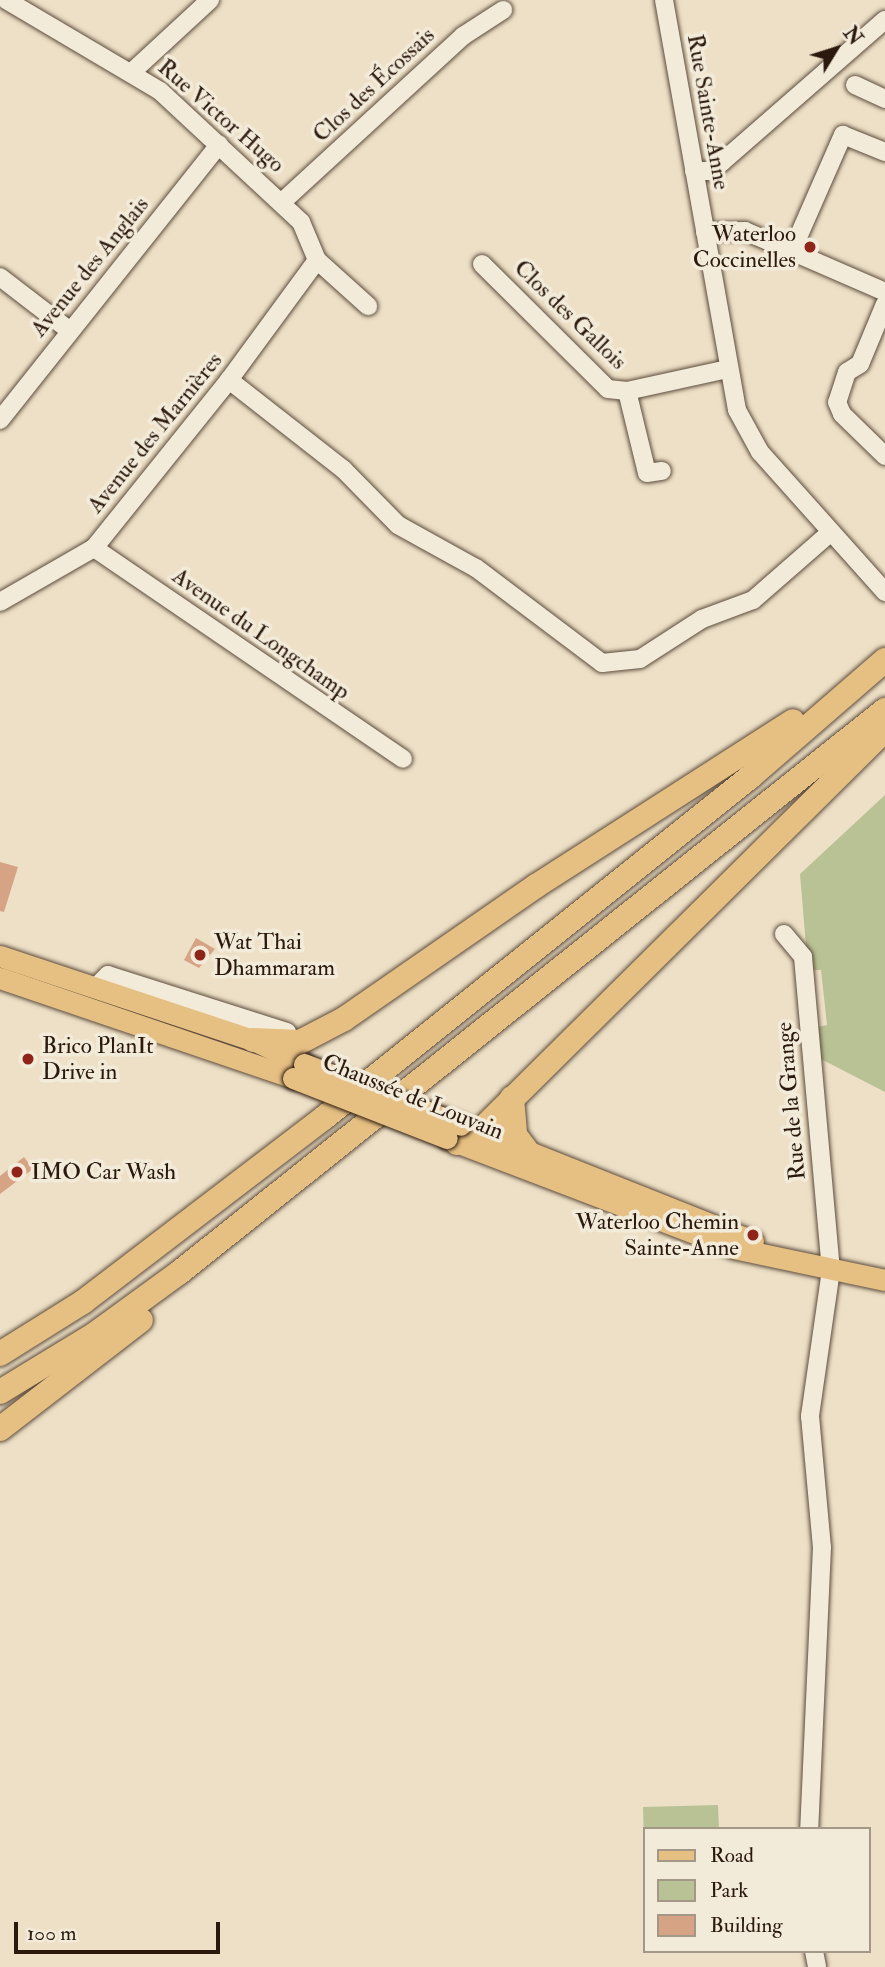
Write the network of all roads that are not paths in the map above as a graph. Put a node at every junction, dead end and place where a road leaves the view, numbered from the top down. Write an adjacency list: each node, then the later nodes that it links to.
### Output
1 (6, 0): 6 (street, Rue Victor Hugo)
2 (210, 0): 6 (street)
3 (664, 0): 11 (street, Rue Sainte-Anne)
4 (503, 10): 12 (street, Clos des Écossais)
5 (885, 20): 11 (street)
6 (133, 71): 9 (street, Rue Victor Hugo)
7 (855, 85): 8 (street)
8 (885, 99)
9 (219, 145): 12 (street, Rue Victor Hugo); 21 (street, Avenue des Anglais)
10 (885, 152): 14 (street)
11 (694, 171): 13 (street, Rue Sainte-Anne)
12 (282, 202): 15 (street, Rue Victor Hugo)
13 (705, 232): 14 (street); 22 (street, Rue Sainte-Anne)
14 (792, 251): 18 (street)
15 (317, 260): 20 (street, Rue Victor Hugo); 23 (street, Avenue des Marnières)
16 (482, 264): 24 (street, Clos des Gallois)
17 (0, 277): 21 (street)
18 (885, 292)
19 (885, 304): 26 (street)
20 (368, 306)
21 (70, 331): 25 (street, Avenue des Anglais)
22 (727, 369): 24 (street, Clos des Gallois); 28 (street, Rue Sainte-Anne)
23 (229, 380): 28 (street); 29 (street, Avenue des Marnières)
24 (627, 391): 27 (street, Clos des Gallois)
25 (0, 420)
26 (885, 456)
27 (662, 471)
28 (831, 532): 30 (street)
29 (94, 548): 31 (street, Avenue des Marnières); 36 (street, Avenue du Longchamp)
30 (882, 589)
31 (3, 594)
32 (885, 660): 33 (highway)
33 (841, 699): 45 (highway); 54 (highway)
34 (885, 710): 52 (highway)
35 (885, 730): 47 (highway)
36 (403, 759)
37 (784, 934): 51 (street, Rue de la Grange)
38 (0, 956): 40 (main road, Chaussée de Louvain)
39 (0, 969): 40 (main road)
40 (44, 970): 42 (main road, Chaussée de Louvain)
41 (0, 978): 43 (main road, Chaussée de Louvain)
42 (170, 1001): 43 (street); 44 (street); 45 (main road, Chaussée de Louvain)
43 (141, 1022): 46 (main road, Chaussée de Louvain)
44 (287, 1032)
45 (253, 1040): 46 (main road, Chaussée de Louvain)
46 (298, 1071): 48 (main road, Chaussée de Louvain, bridge)
47 (512, 1098): 48 (highway); 49 (highway)
48 (461, 1135): 49 (main road, Chaussée de Louvain); 50 (main road, Chaussée de Louvain)
49 (528, 1152): 50 (main road, Chaussée de Louvain)
50 (806, 1264): 51 (main road, Chaussée de Louvain)
51 (831, 1270): 53 (main road, Chaussée de Louvain); 57 (street, Rue de la Grange)
52 (180, 1272): 55 (highway); 56 (highway)
53 (885, 1280)
54 (0, 1354)
55 (0, 1392)
56 (0, 1429)
57 (809, 1827)

